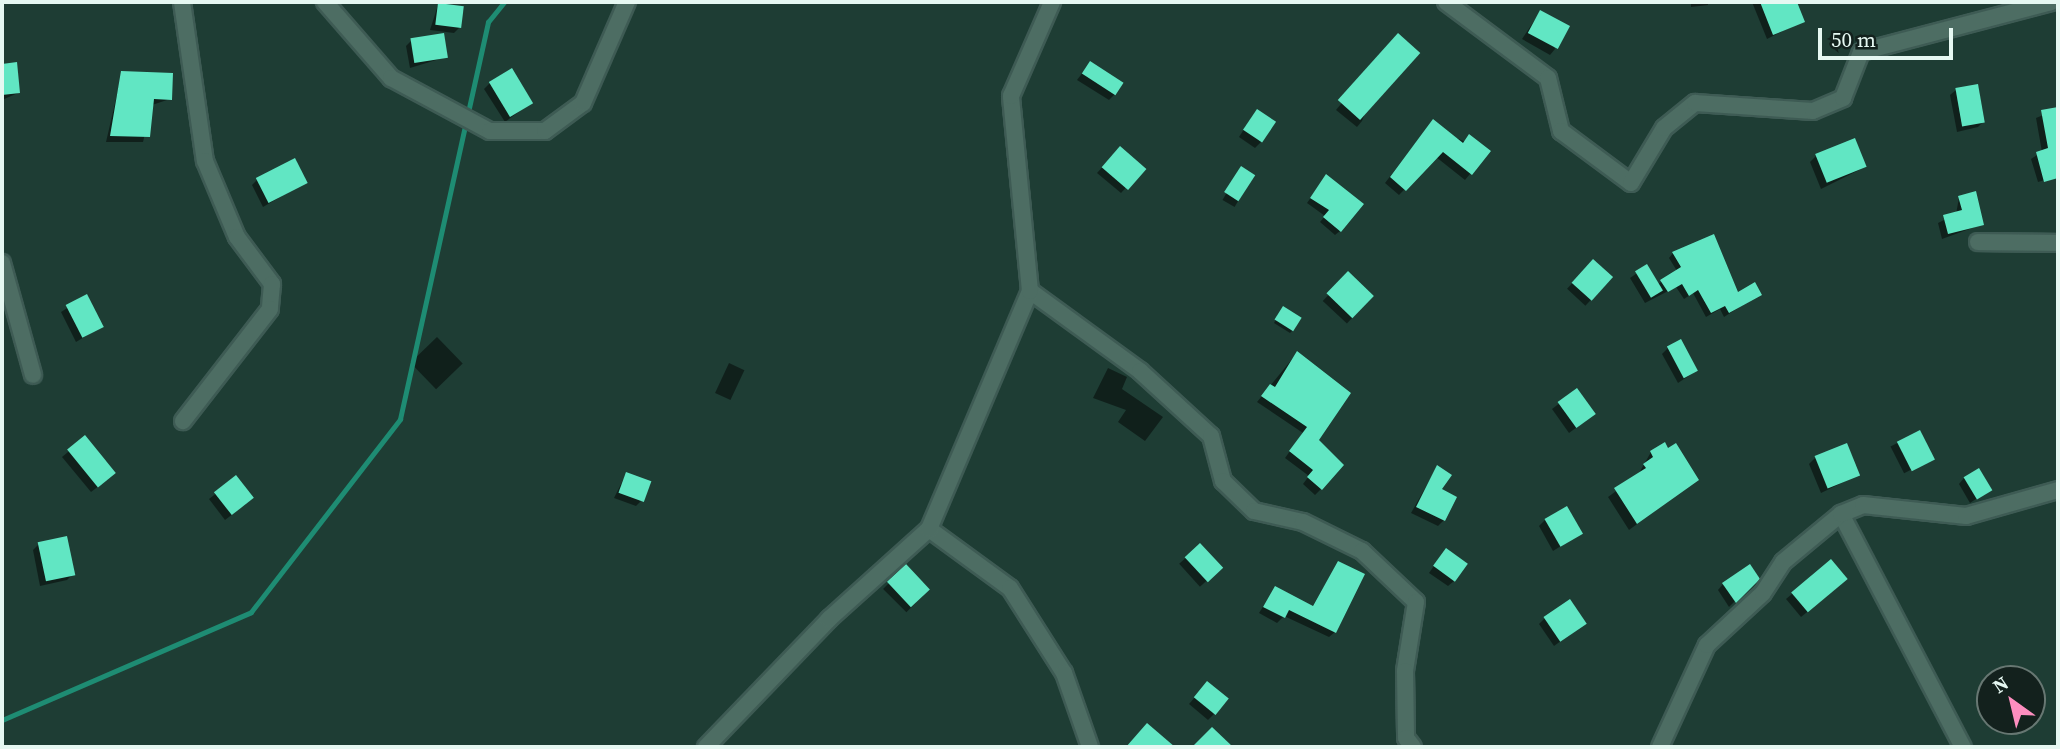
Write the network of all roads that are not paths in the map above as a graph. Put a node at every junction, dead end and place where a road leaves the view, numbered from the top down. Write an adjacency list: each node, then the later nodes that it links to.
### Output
1 (182, 2): 12 (street)
2 (326, 2): 3 (street)
3 (627, 2)
4 (1052, 2): 10 (street)
5 (1446, 2): 6 (street)
6 (2052, 2)
7 (1978, 242): 8 (street)
8 (2058, 243)
9 (2, 263): 11 (street)
10 (1030, 291): 15 (street); 18 (street)
11 (33, 375)
12 (183, 421)
13 (2058, 490): 14 (street)
14 (1841, 514): 19 (street); 20 (street)
15 (929, 529): 16 (street); 17 (street)
16 (706, 747)
17 (1090, 747)
18 (1413, 747)
19 (1660, 747)
20 (1963, 747)

